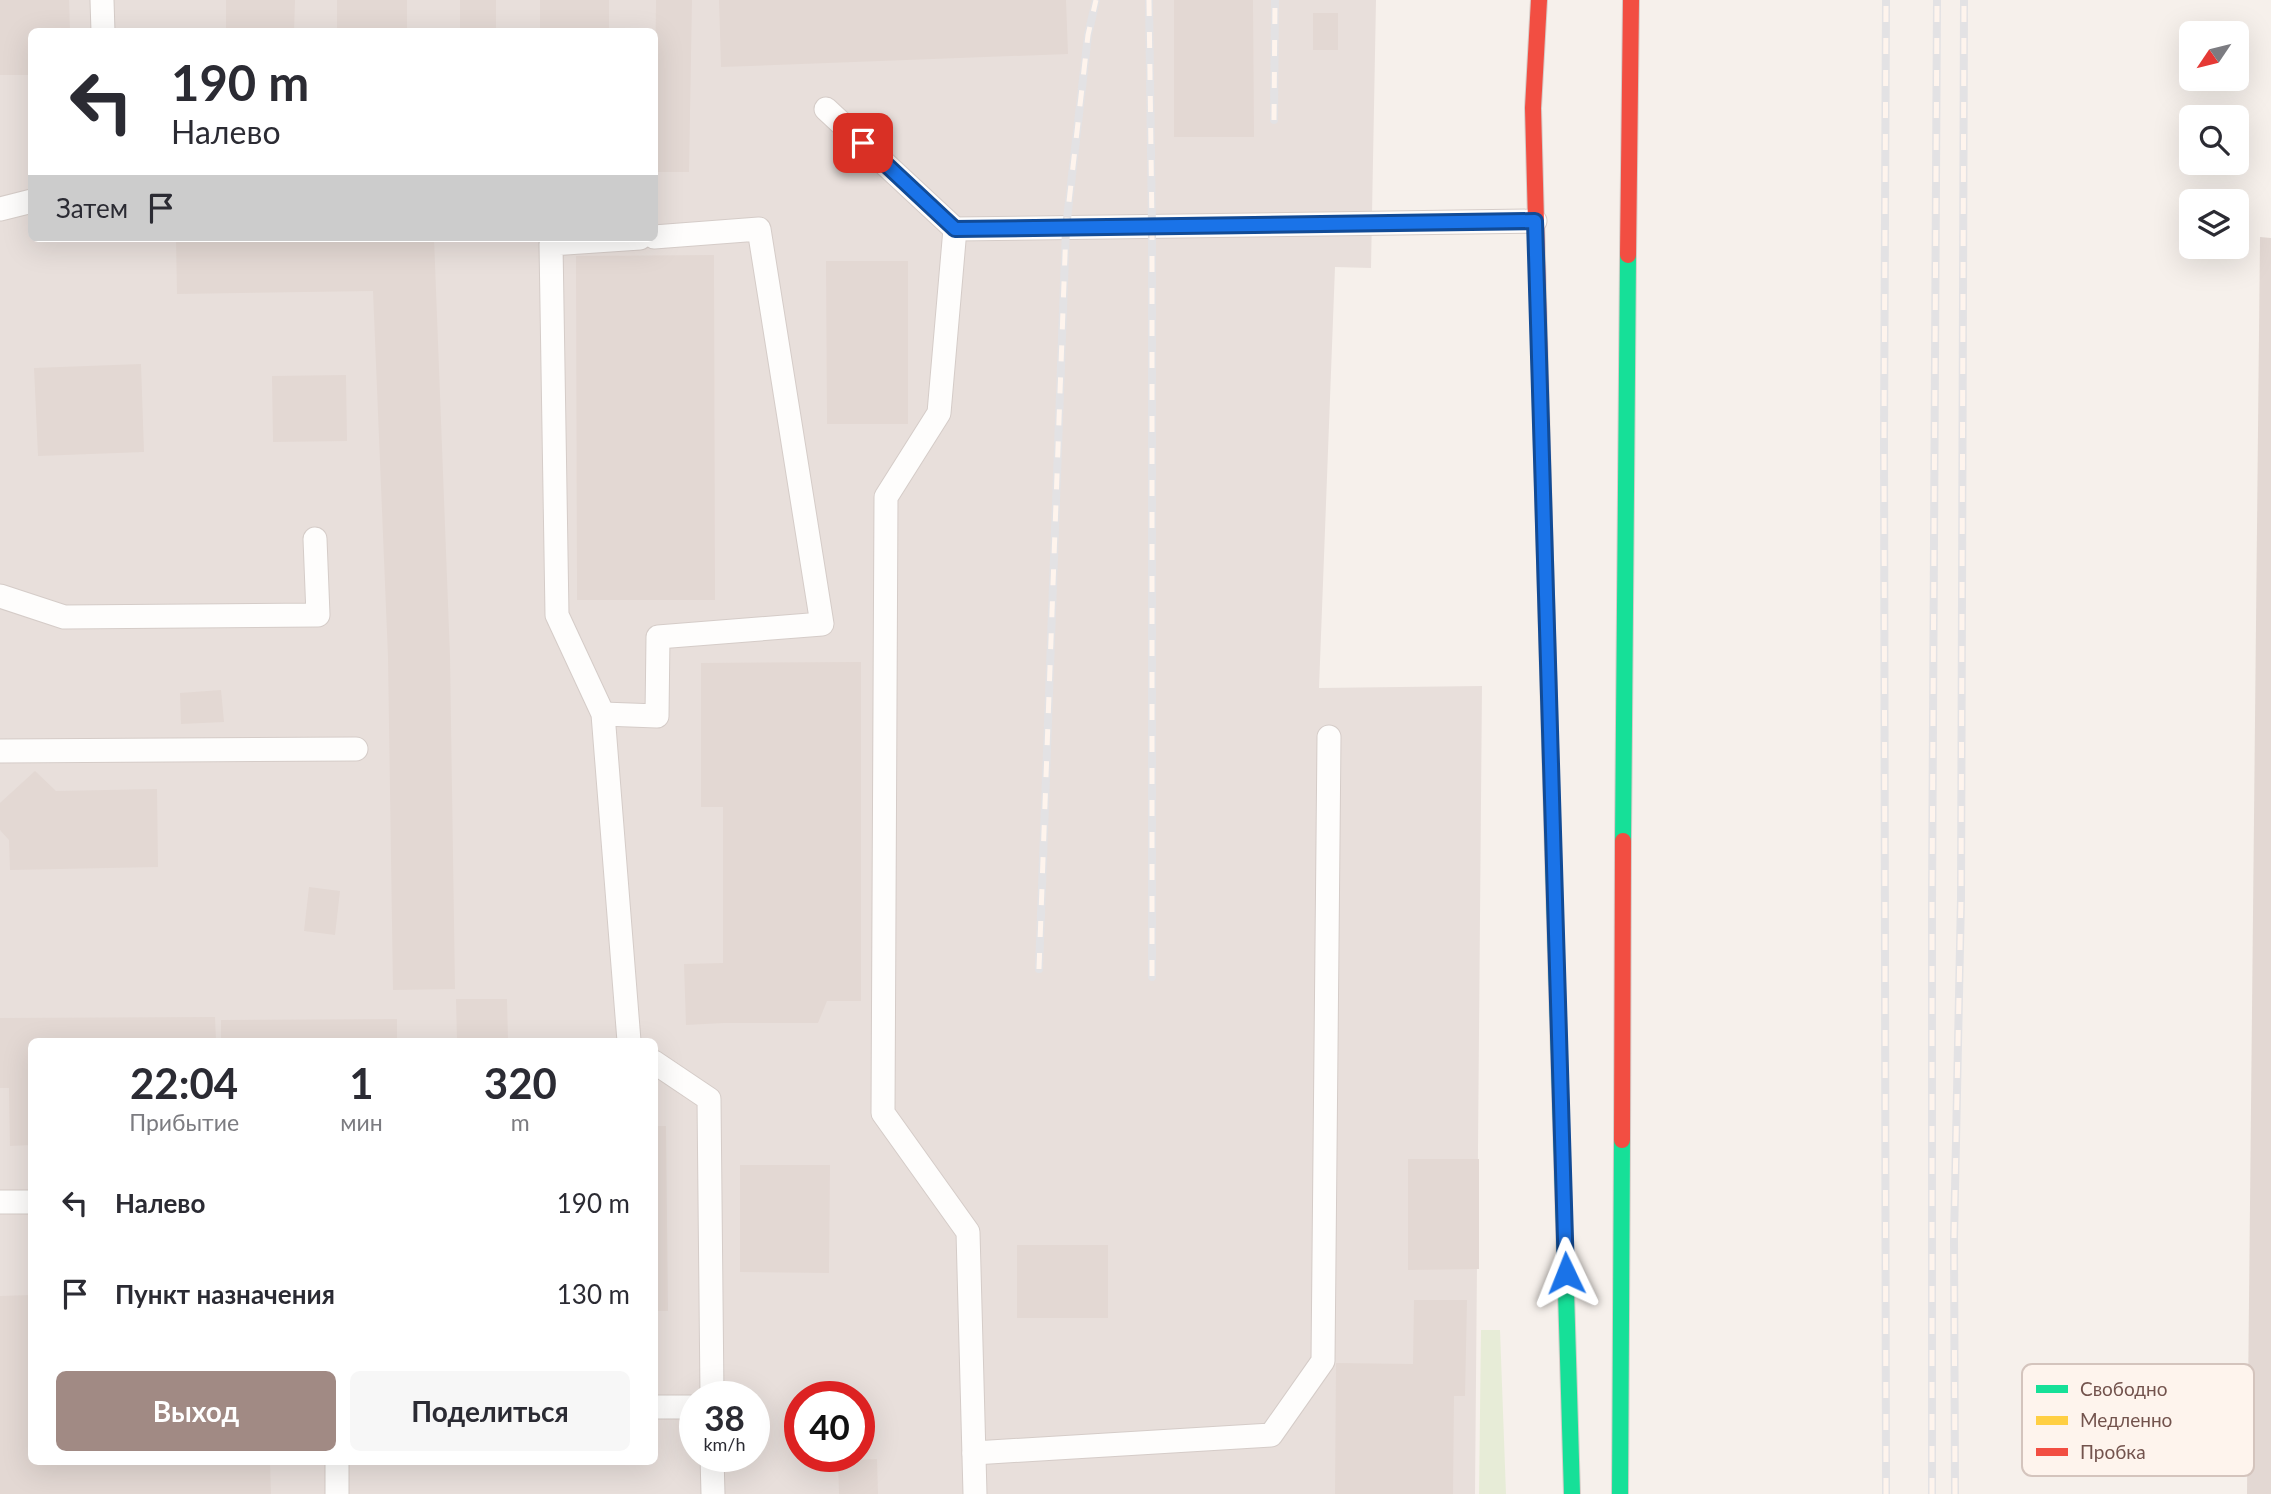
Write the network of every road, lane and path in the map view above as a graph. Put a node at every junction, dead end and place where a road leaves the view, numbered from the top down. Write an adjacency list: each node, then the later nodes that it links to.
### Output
1 (102, 0): 4 (lane)
2 (1539, 0): 6 (street)
3 (1631, 0): 34 (street)
4 (103, 28)
5 (1521, 40): 6 (street)
6 (1533, 108): 10 (street)
7 (826, 109): 11 (lane)
8 (28, 202): 9 (lane)
9 (0, 209)
10 (1535, 221): 11 (lane); 33 (street)
11 (955, 229): 27 (lane)
12 (658, 237): 16 (lane)
13 (581, 242): 16 (lane)
14 (315, 539): 15 (lane)
15 (0, 596)
16 (603, 714): 20 (lane)
17 (1329, 737): 27 (lane)
18 (356, 749): 19 (lane)
19 (0, 751)
20 (629, 1038)
21 (658, 1065): 24 (lane)
22 (0, 1202): 23 (lane)
23 (28, 1202)
24 (712, 1381)
25 (658, 1407): 26 (lane)
26 (679, 1407)
27 (974, 1453): 32 (lane)
28 (337, 1465): 30 (lane)
29 (712, 1472): 31 (lane)
30 (337, 1494)
31 (713, 1494)
32 (975, 1494)
33 (1572, 1494)
34 (1620, 1494)

